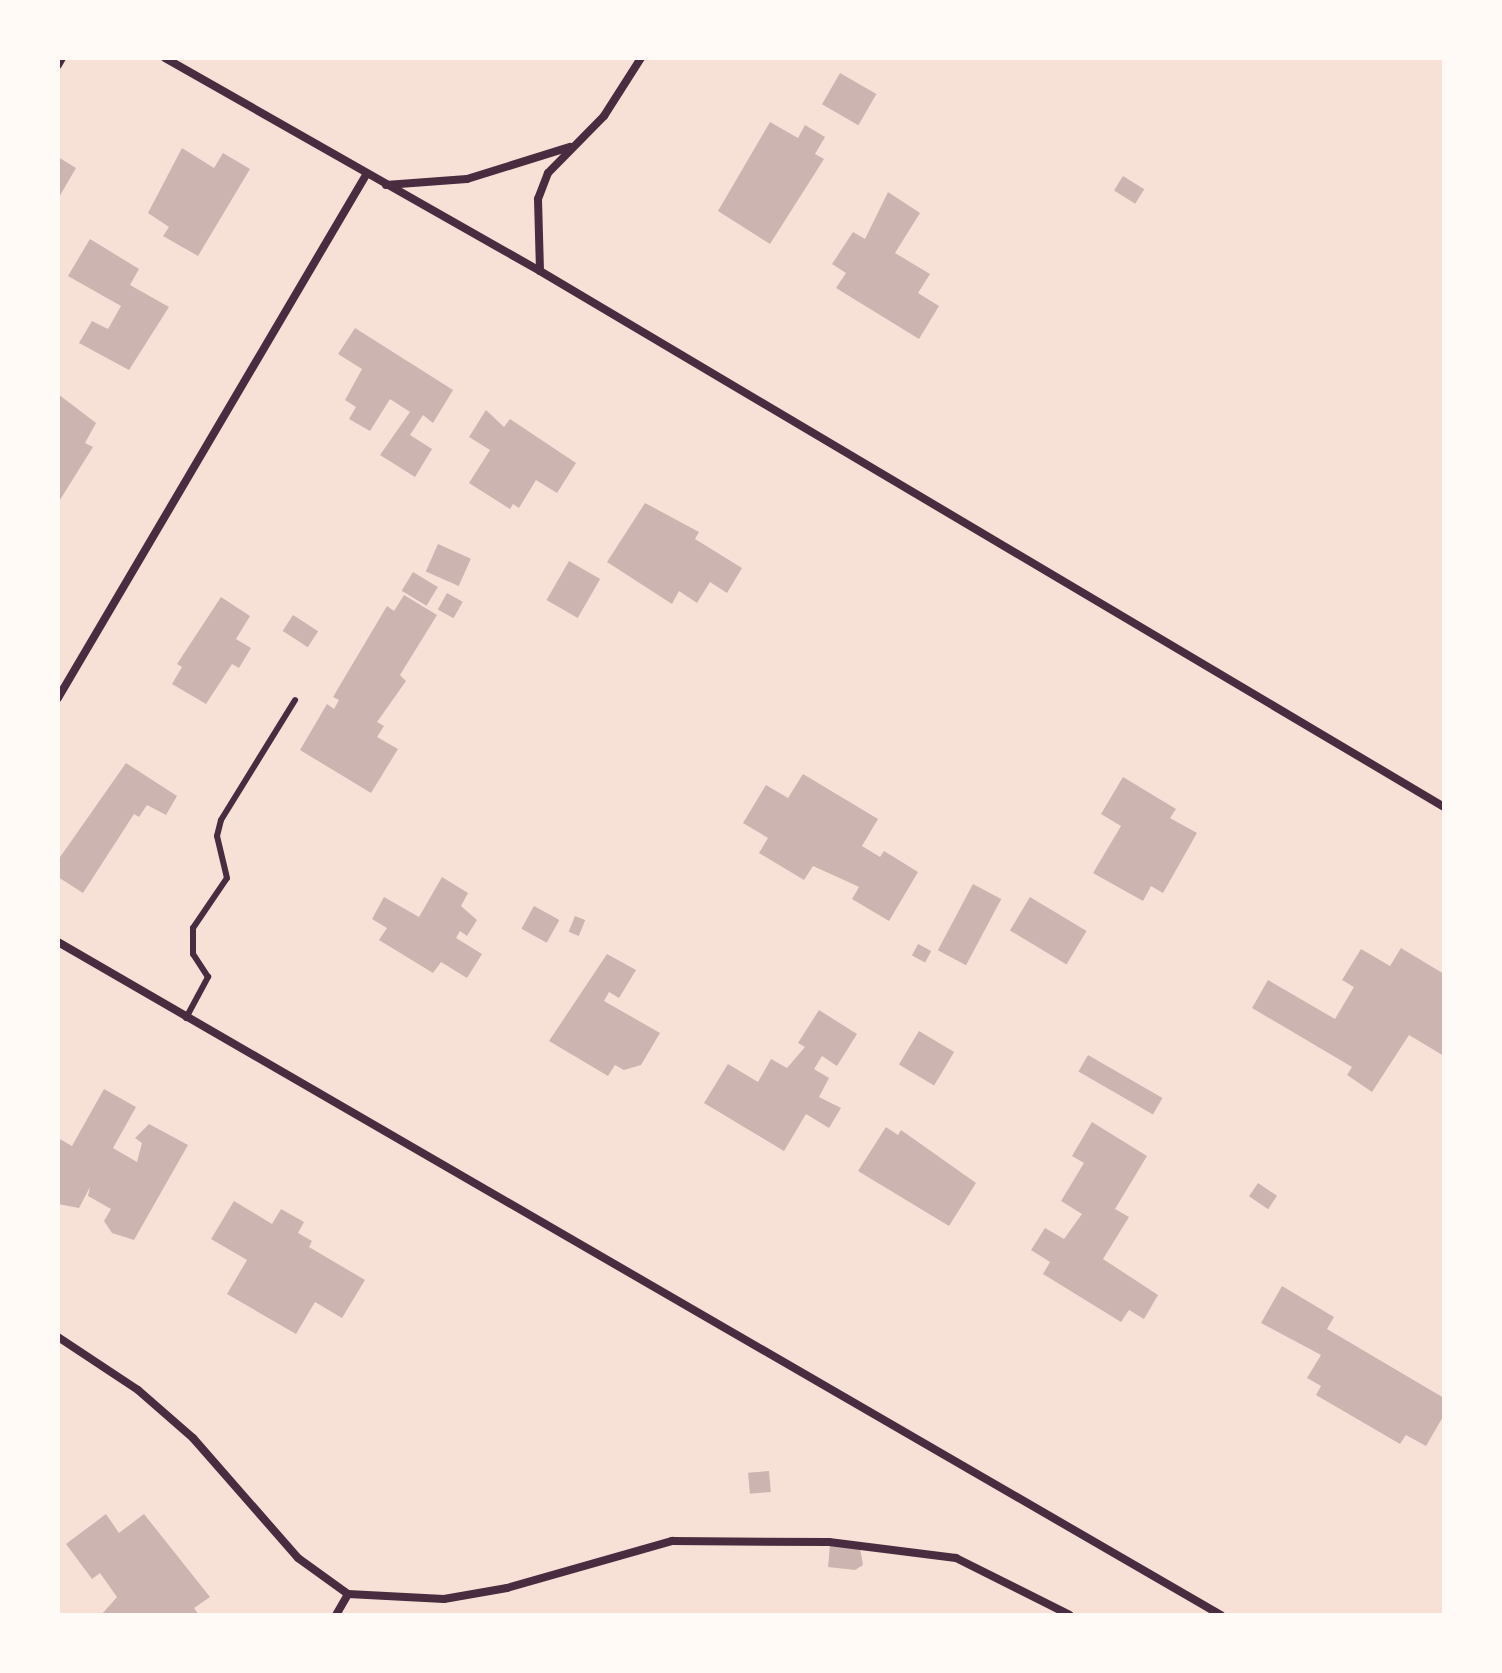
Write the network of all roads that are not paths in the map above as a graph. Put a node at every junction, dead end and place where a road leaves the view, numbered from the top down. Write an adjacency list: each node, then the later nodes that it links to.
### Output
1 (62, 58): 4 (street)
2 (165, 58): 6 (street)
3 (641, 58): 5 (street)
4 (58, 65)
5 (571, 147): 7 (street); 8 (street)
6 (366, 175): 7 (street); 9 (street)
7 (384, 185): 8 (street)
8 (540, 271): 11 (street)
9 (58, 698)
10 (295, 700): 13 (lane)
11 (1444, 807)
12 (58, 942): 13 (street)
13 (186, 1018): 18 (street)
14 (58, 1337): 15 (street)
15 (348, 1594): 16 (street); 17 (street)
16 (336, 1615)
17 (1070, 1615)
18 (1221, 1615)

